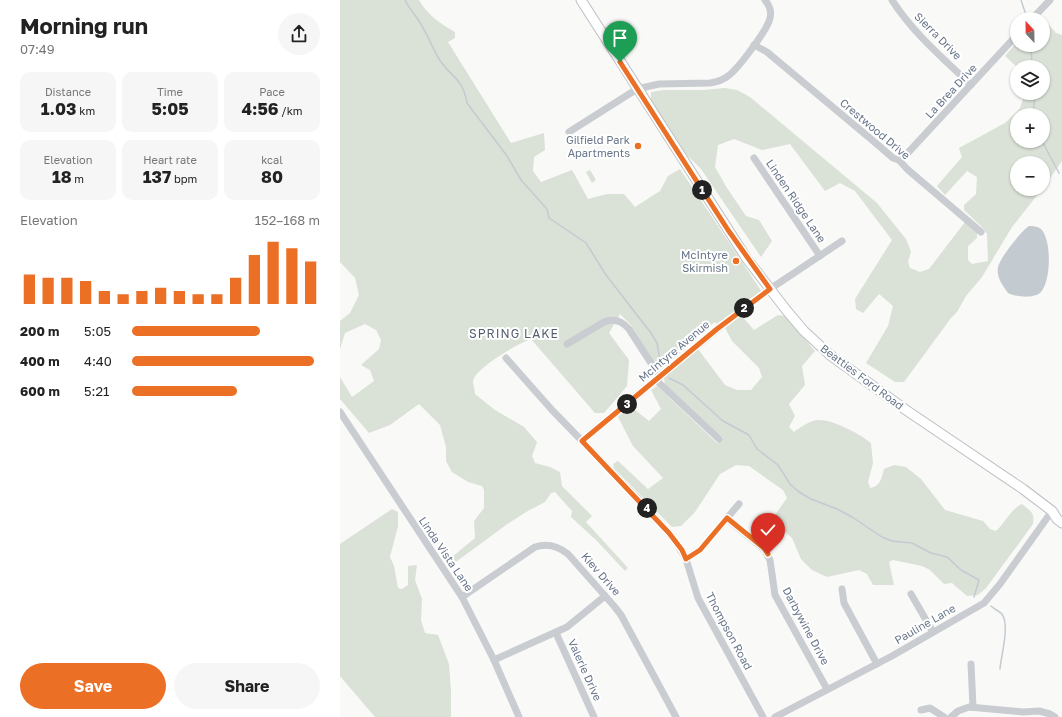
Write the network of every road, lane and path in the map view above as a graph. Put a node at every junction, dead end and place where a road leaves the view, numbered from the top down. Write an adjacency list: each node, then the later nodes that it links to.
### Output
1 (581, 0): 9 (main road, Beatties Ford Road)
2 (765, 0): 7 (street)
3 (892, 0): 8 (street, Sierra Drive)
4 (1050, 0): 5 (street)
5 (1039, 12)
6 (1010, 43): 8 (street, La Brea Drive)
7 (754, 45): 9 (street); 12 (street, Crestwood Drive)
8 (971, 85): 12 (street, La Brea Drive)
9 (637, 89): 10 (street); 16 (main road, Beatties Ford Road)
10 (569, 132)
11 (754, 158): 15 (street, Linden Ridge Lane)
12 (899, 160): 13 (street, Crestwood Drive)
13 (981, 232)
14 (842, 241): 15 (street, McIntyre Avenue)
15 (820, 256): 16 (street, McIntyre Avenue)
16 (770, 289): 19 (street, McIntyre Avenue); 24 (main road, Beatties Ford Road)
17 (567, 344): 19 (street)
18 (506, 358): 22 (street, Thompson Road)
19 (658, 378): 21 (street); 22 (street, McIntyre Avenue)
20 (340, 412): 32 (street, Linda Vista Lane)
21 (719, 439)
22 (582, 441): 28 (street, Thompson Road)
23 (739, 504): 26 (street)
24 (1052, 511): 25 (main road, Beatties Ford Road); 27 (main road, Beatties Ford Road); 33 (street, Pauline Lane)
25 (1062, 513)
26 (727, 518): 28 (street); 38 (street, Darbywine Drive)
27 (1062, 523)
28 (686, 559): 45 (street, Thompson Road)
29 (842, 589): 36 (street)
30 (911, 594): 33 (street)
31 (605, 596): 32 (street, Kiev Drive); 34 (street); 44 (street, Kiev Drive)
32 (462, 597): 35 (street, Linda Vista Lane)
33 (933, 632): 36 (street, Pauline Lane)
34 (556, 633): 35 (street); 43 (street, Valerie Drive)
35 (494, 660): 42 (street, Linda Vista Lane)
36 (877, 664): 38 (street, Pauline Lane)
37 (971, 664): 39 (street)
38 (827, 689): 46 (street, Pauline Lane)
39 (973, 707): 41 (street); 48 (street)
40 (920, 710): 47 (street)
41 (1023, 714): 49 (street)
42 (519, 717)
43 (594, 717)
44 (676, 717)
45 (763, 717)
46 (775, 717)
47 (944, 717)
48 (951, 717)
49 (1055, 717)

